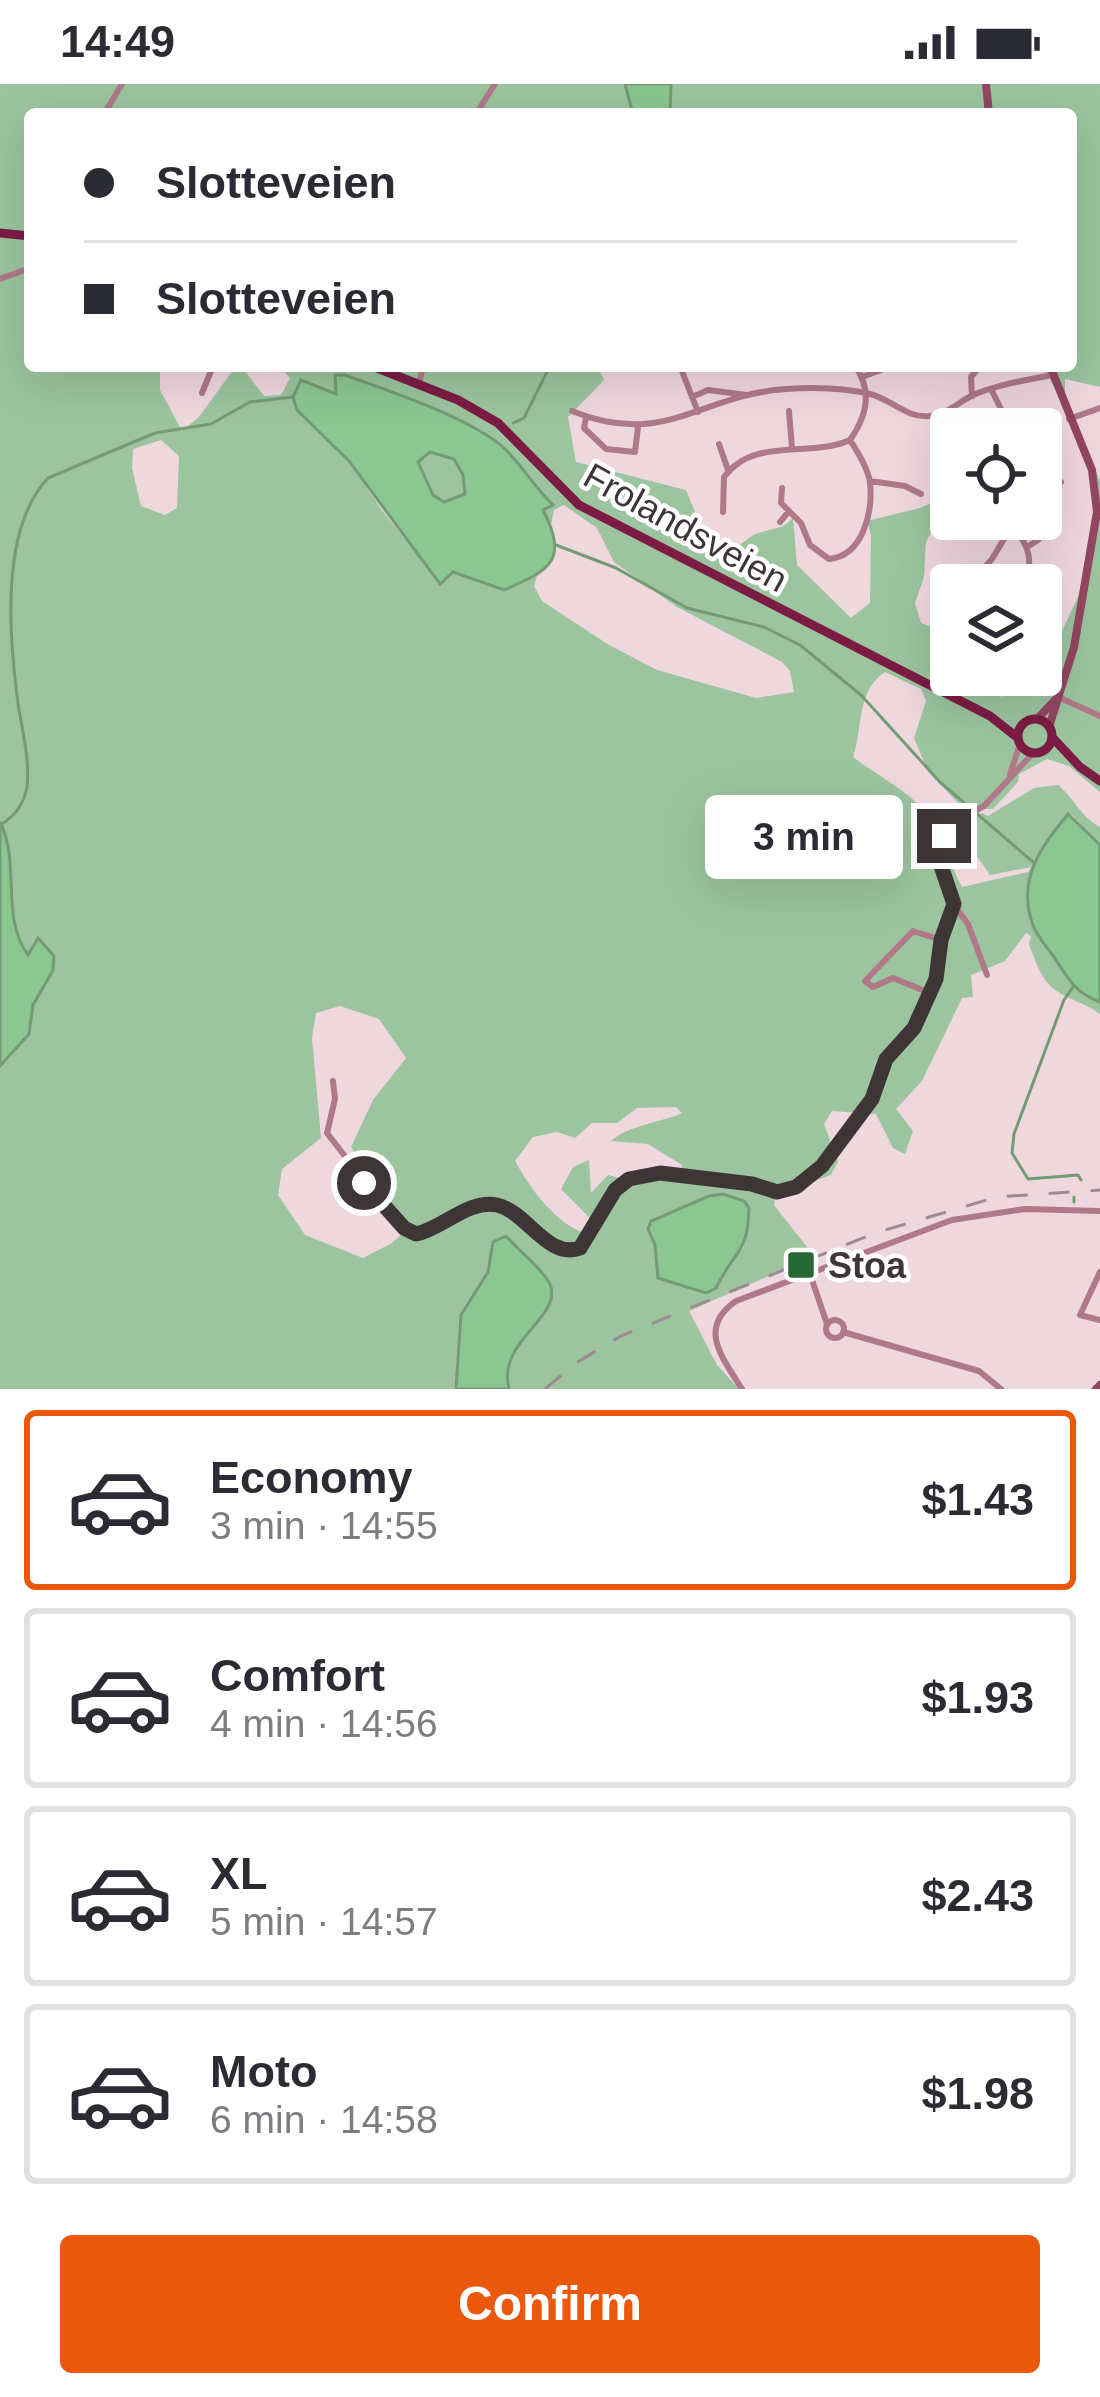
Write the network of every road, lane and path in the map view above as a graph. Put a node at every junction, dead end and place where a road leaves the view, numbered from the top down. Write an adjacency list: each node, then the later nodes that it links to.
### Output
1 (211, 372): 13 (street)
2 (387, 372): 11 (main road, Frolandsveien)
3 (422, 372): 11 (street)
4 (682, 372): 17 (street)
5 (859, 372): 10 (street)
6 (876, 372): 10 (street)
7 (975, 372): 16 (street)
8 (1045, 372): 12 (street)
9 (1052, 372): 24 (main road)
10 (862, 377): 14 (street)
11 (419, 385): 43 (main road, Frolandsveien)
12 (991, 389): 16 (street); 18 (street)
13 (202, 393)
14 (867, 393): 15 (street); 16 (street); 26 (street)
15 (751, 396): 17 (street); 22 (street)
16 (972, 396)
17 (692, 397): 22 (street)
18 (1000, 408)
19 (1100, 408): 24 (street)
20 (572, 411): 23 (street)
21 (789, 411): 28 (street)
22 (698, 412): 25 (street)
23 (586, 417): 25 (street); 25 (street)
24 (1069, 419): 42 (main road)
25 (638, 427)
26 (850, 440): 28 (street); 30 (street)
27 (719, 444): 29 (street)
28 (792, 448): 29 (street)
29 (728, 470): 34 (street)
30 (870, 481): 32 (street); 33 (street)
31 (782, 488): 33 (street)
32 (921, 494)
33 (789, 511): 35 (street)
34 (722, 512)
35 (780, 522)
36 (1003, 540): 40 (street)
37 (1021, 540): 39 (street)
38 (1038, 540): 39 (street)
39 (1027, 548): 41 (street)
40 (985, 564)
41 (1030, 564)
42 (1058, 697): 44 (street); 45 (main road); 47 (main road)
43 (991, 716): 46 (main road, Frolandsveien); 48 (main road, Frolandsveien)
44 (1100, 716)
45 (1037, 719): 46 (main road); 47 (main road)
46 (1025, 722): 48 (main road)
47 (1051, 732): 49 (main road); 50 (main road)
48 (1019, 741): 49 (main road, Frolandsveien); 51 (street)
49 (1038, 752): 50 (main road); 51 (street)
50 (1080, 767): 52 (main road)
51 (1009, 778): 53 (street)
52 (1100, 781)
53 (954, 904): 54 (street); 55 (street)
54 (941, 940): 56 (street); 56 (street)
55 (987, 975)
56 (930, 993): 57 (street)
57 (333, 1081)
58 (1100, 1211): 59 (street)
59 (809, 1271): 62 (street); 64 (street)
60 (1100, 1272): 61 (street)
61 (1100, 1320)
62 (827, 1324): 63 (street); 63 (street)
63 (844, 1332): 65 (street)
64 (742, 1389)
65 (1001, 1389)

